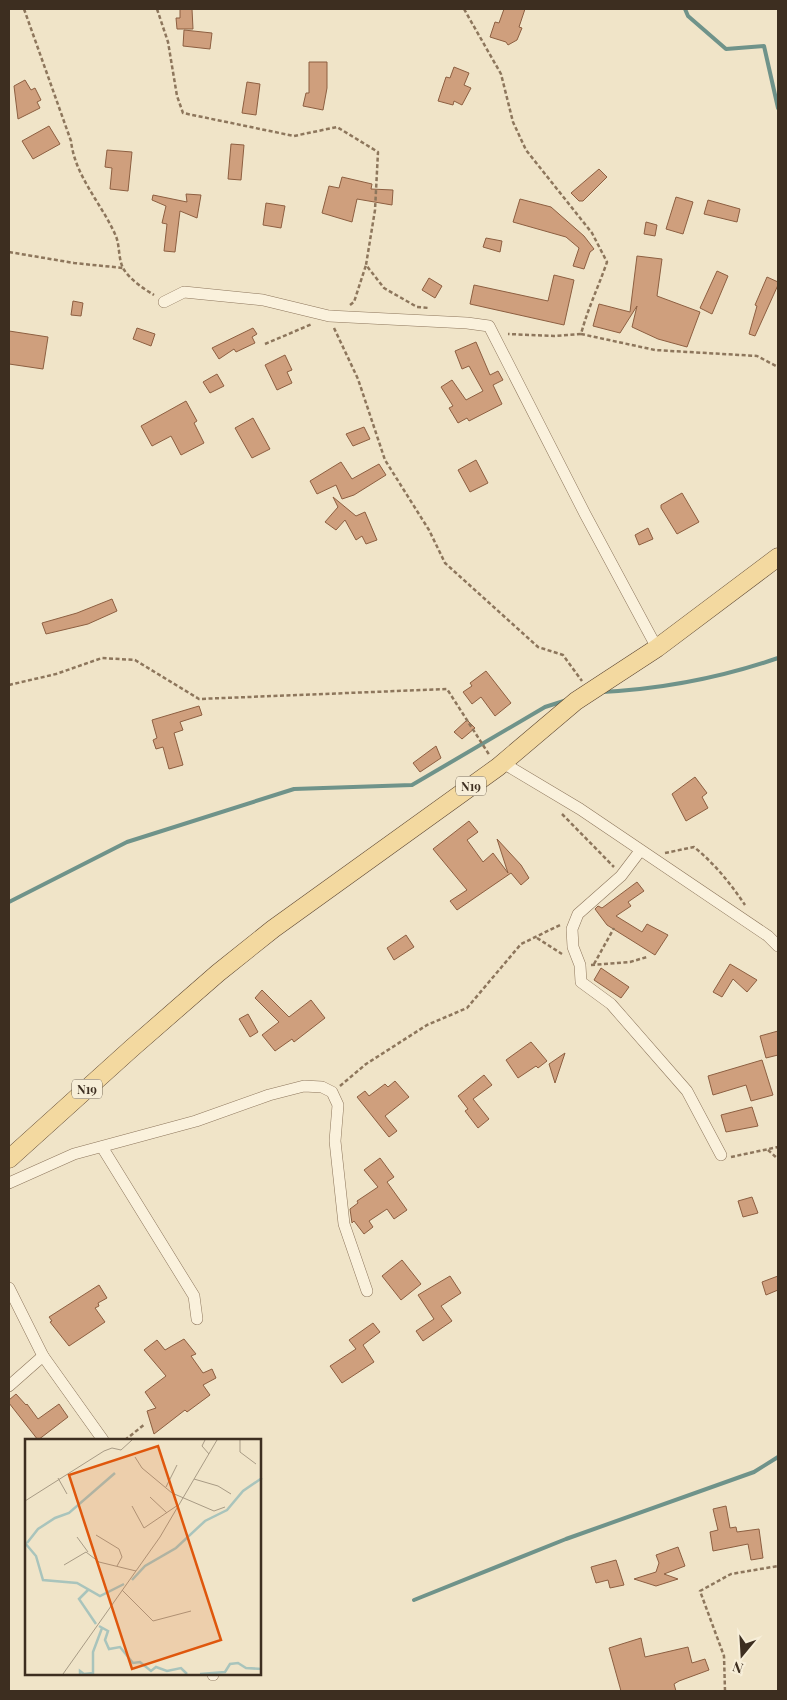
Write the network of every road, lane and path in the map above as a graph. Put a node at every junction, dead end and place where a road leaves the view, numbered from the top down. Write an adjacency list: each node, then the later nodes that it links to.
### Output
1 (24, 9): 6 (path)
2 (158, 9): 5 (path)
3 (464, 9): 11 (path)
4 (9, 252): 6 (path)
5 (366, 265): 8 (path); 9 (path)
6 (123, 268): 7 (path)
7 (164, 302): 9 (street)
8 (434, 308)
9 (329, 316): 10 (street); 12 (path); 17 (path)
10 (489, 326): 11 (path); 15 (street)
11 (581, 334): 13 (path)
12 (266, 344)
13 (778, 367)
14 (778, 557): 15 (main road, N19)
15 (658, 648): 17 (main road, N19)
16 (9, 685): 18 (path)
17 (591, 692): 18 (main road, N19)
18 (500, 765): 19 (street); 29 (main road, N19)
19 (640, 851): 20 (street); 22 (street)
20 (578, 914): 24 (path); 28 (street)
21 (614, 928): 23 (path)
22 (778, 946)
23 (594, 965)
24 (332, 1092): 26 (street); 33 (street)
25 (778, 1147): 27 (path)
26 (102, 1148): 31 (street); 34 (street)
27 (768, 1150): 28 (path); 30 (path)
28 (721, 1155)
29 (9, 1159)
30 (778, 1160)
31 (9, 1183)
32 (9, 1288): 35 (street)
33 (367, 1291)
34 (196, 1319)
35 (43, 1356): 36 (street); 38 (street)
36 (9, 1386)
37 (145, 1424): 39 (path)
38 (102, 1439)
39 (126, 1439)
40 (778, 1566): 41 (path)
41 (725, 1691)

